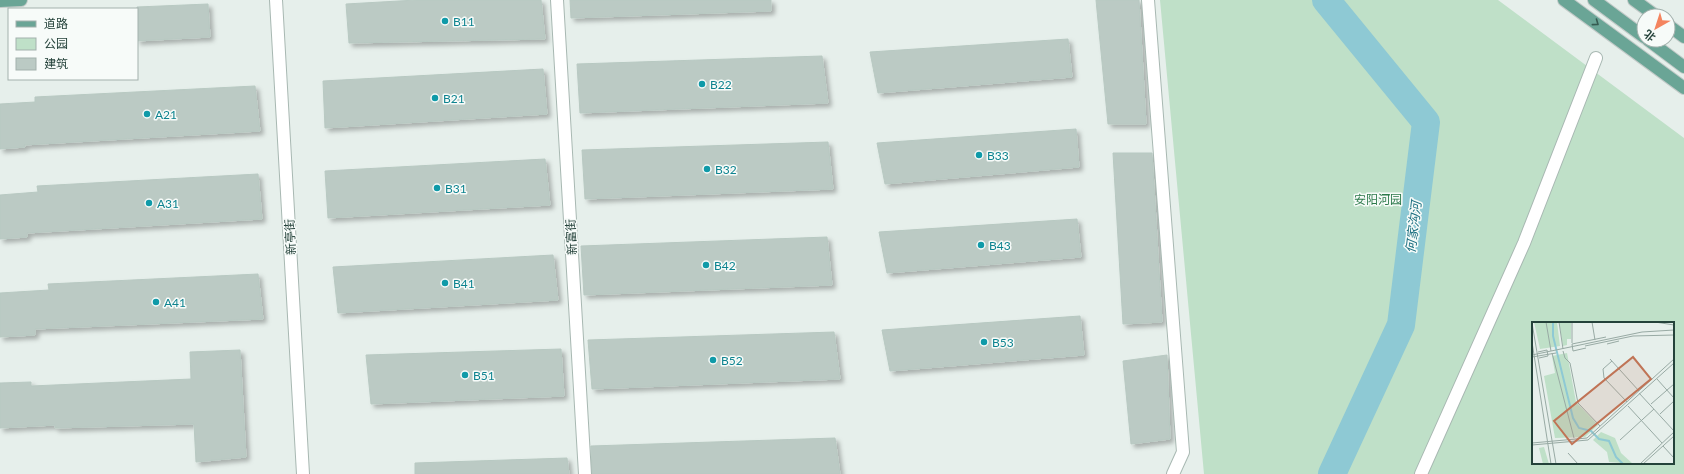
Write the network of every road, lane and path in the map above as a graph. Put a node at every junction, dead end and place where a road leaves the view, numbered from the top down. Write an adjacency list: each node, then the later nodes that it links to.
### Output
1 (21, 0): 8 (main road)
2 (276, 0): 15 (street, 新亭街)
3 (557, 0): 16 (street, 新富街)
4 (1148, 0): 17 (street)
5 (1564, 0): 14 (main road, one-way to 14)
6 (1594, 0): 10 (main road)
7 (1634, 0): 9 (main road)
8 (0, 1)
9 (1645, 8)
10 (1636, 31)
11 (1659, 48): 13 (main road)
12 (1596, 58): 18 (street)
13 (1684, 67)
14 (1684, 88)
15 (303, 474)
16 (585, 474)
17 (1173, 474)
18 (1421, 474)

